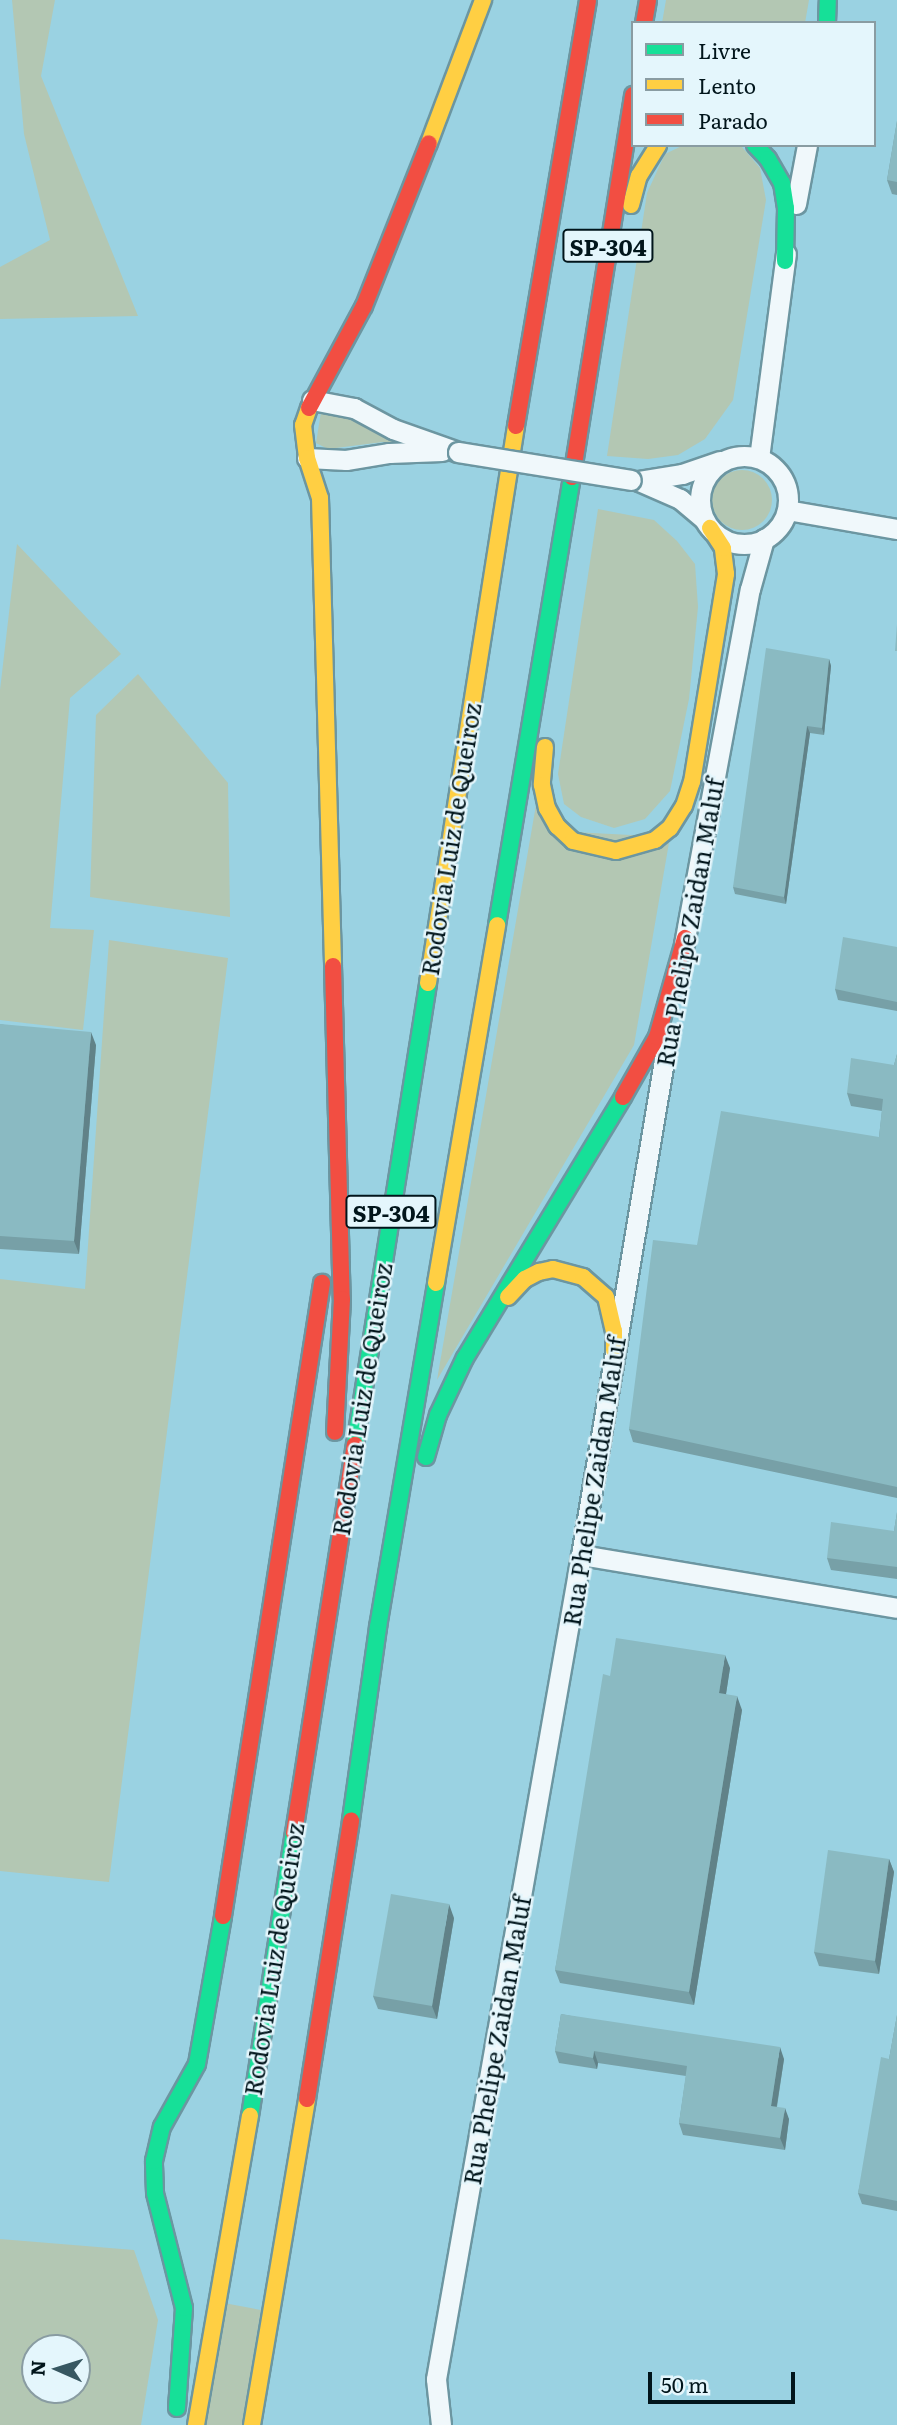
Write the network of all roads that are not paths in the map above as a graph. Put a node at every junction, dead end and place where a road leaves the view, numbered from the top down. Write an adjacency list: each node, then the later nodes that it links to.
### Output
1 (483, 0): 15 (highway)
2 (588, 0): 35 (highway, Rodovia Luiz de Queiroz / SP-304)
3 (648, 0): 6 (highway)
4 (828, 0): 7 (highway)
5 (834, 0): 8 (street)
6 (645, 21)
7 (828, 21)
8 (829, 21)
9 (631, 107): 14 (highway, SP-304)
10 (657, 147): 14 (highway)
11 (757, 147): 13 (highway)
12 (807, 147): 13 (street)
13 (785, 261): 18 (street)
14 (584, 396): 24 (highway, SP-304)
15 (312, 400): 16 (street); 17 (highway)
16 (455, 451): 17 (street); 20 (street, bridge)
17 (307, 458): 27 (highway)
18 (759, 458): 19 (street); 21 (street)
19 (723, 460): 20 (street); 22 (street)
20 (635, 481): 22 (street)
21 (787, 510): 23 (street); 25 (street)
22 (707, 524): 24 (highway); 25 (street)
23 (897, 529)
24 (562, 539): 34 (highway, SP-304)
25 (764, 539): 26 (street, Rua Phelipe Zaidan Maluf)
26 (685, 938): 28 (highway); 29 (street, Rua Phelipe Zaidan Maluf)
27 (338, 1182): 30 (highway); 36 (highway)
28 (493, 1312): 29 (highway); 34 (highway)
29 (614, 1350): 32 (street, Rua Phelipe Zaidan Maluf)
30 (332, 1455)
31 (323, 1538): 35 (highway)
32 (581, 1555): 33 (street); 39 (street, Rua Phelipe Zaidan Maluf)
33 (897, 1608)
34 (378, 1627): 38 (highway, SP-304)
35 (289, 1856): 37 (highway, Rodovia Luiz de Queiroz / SP-304)
36 (176, 2425)
37 (196, 2425)
38 (252, 2425)
39 (441, 2425)

